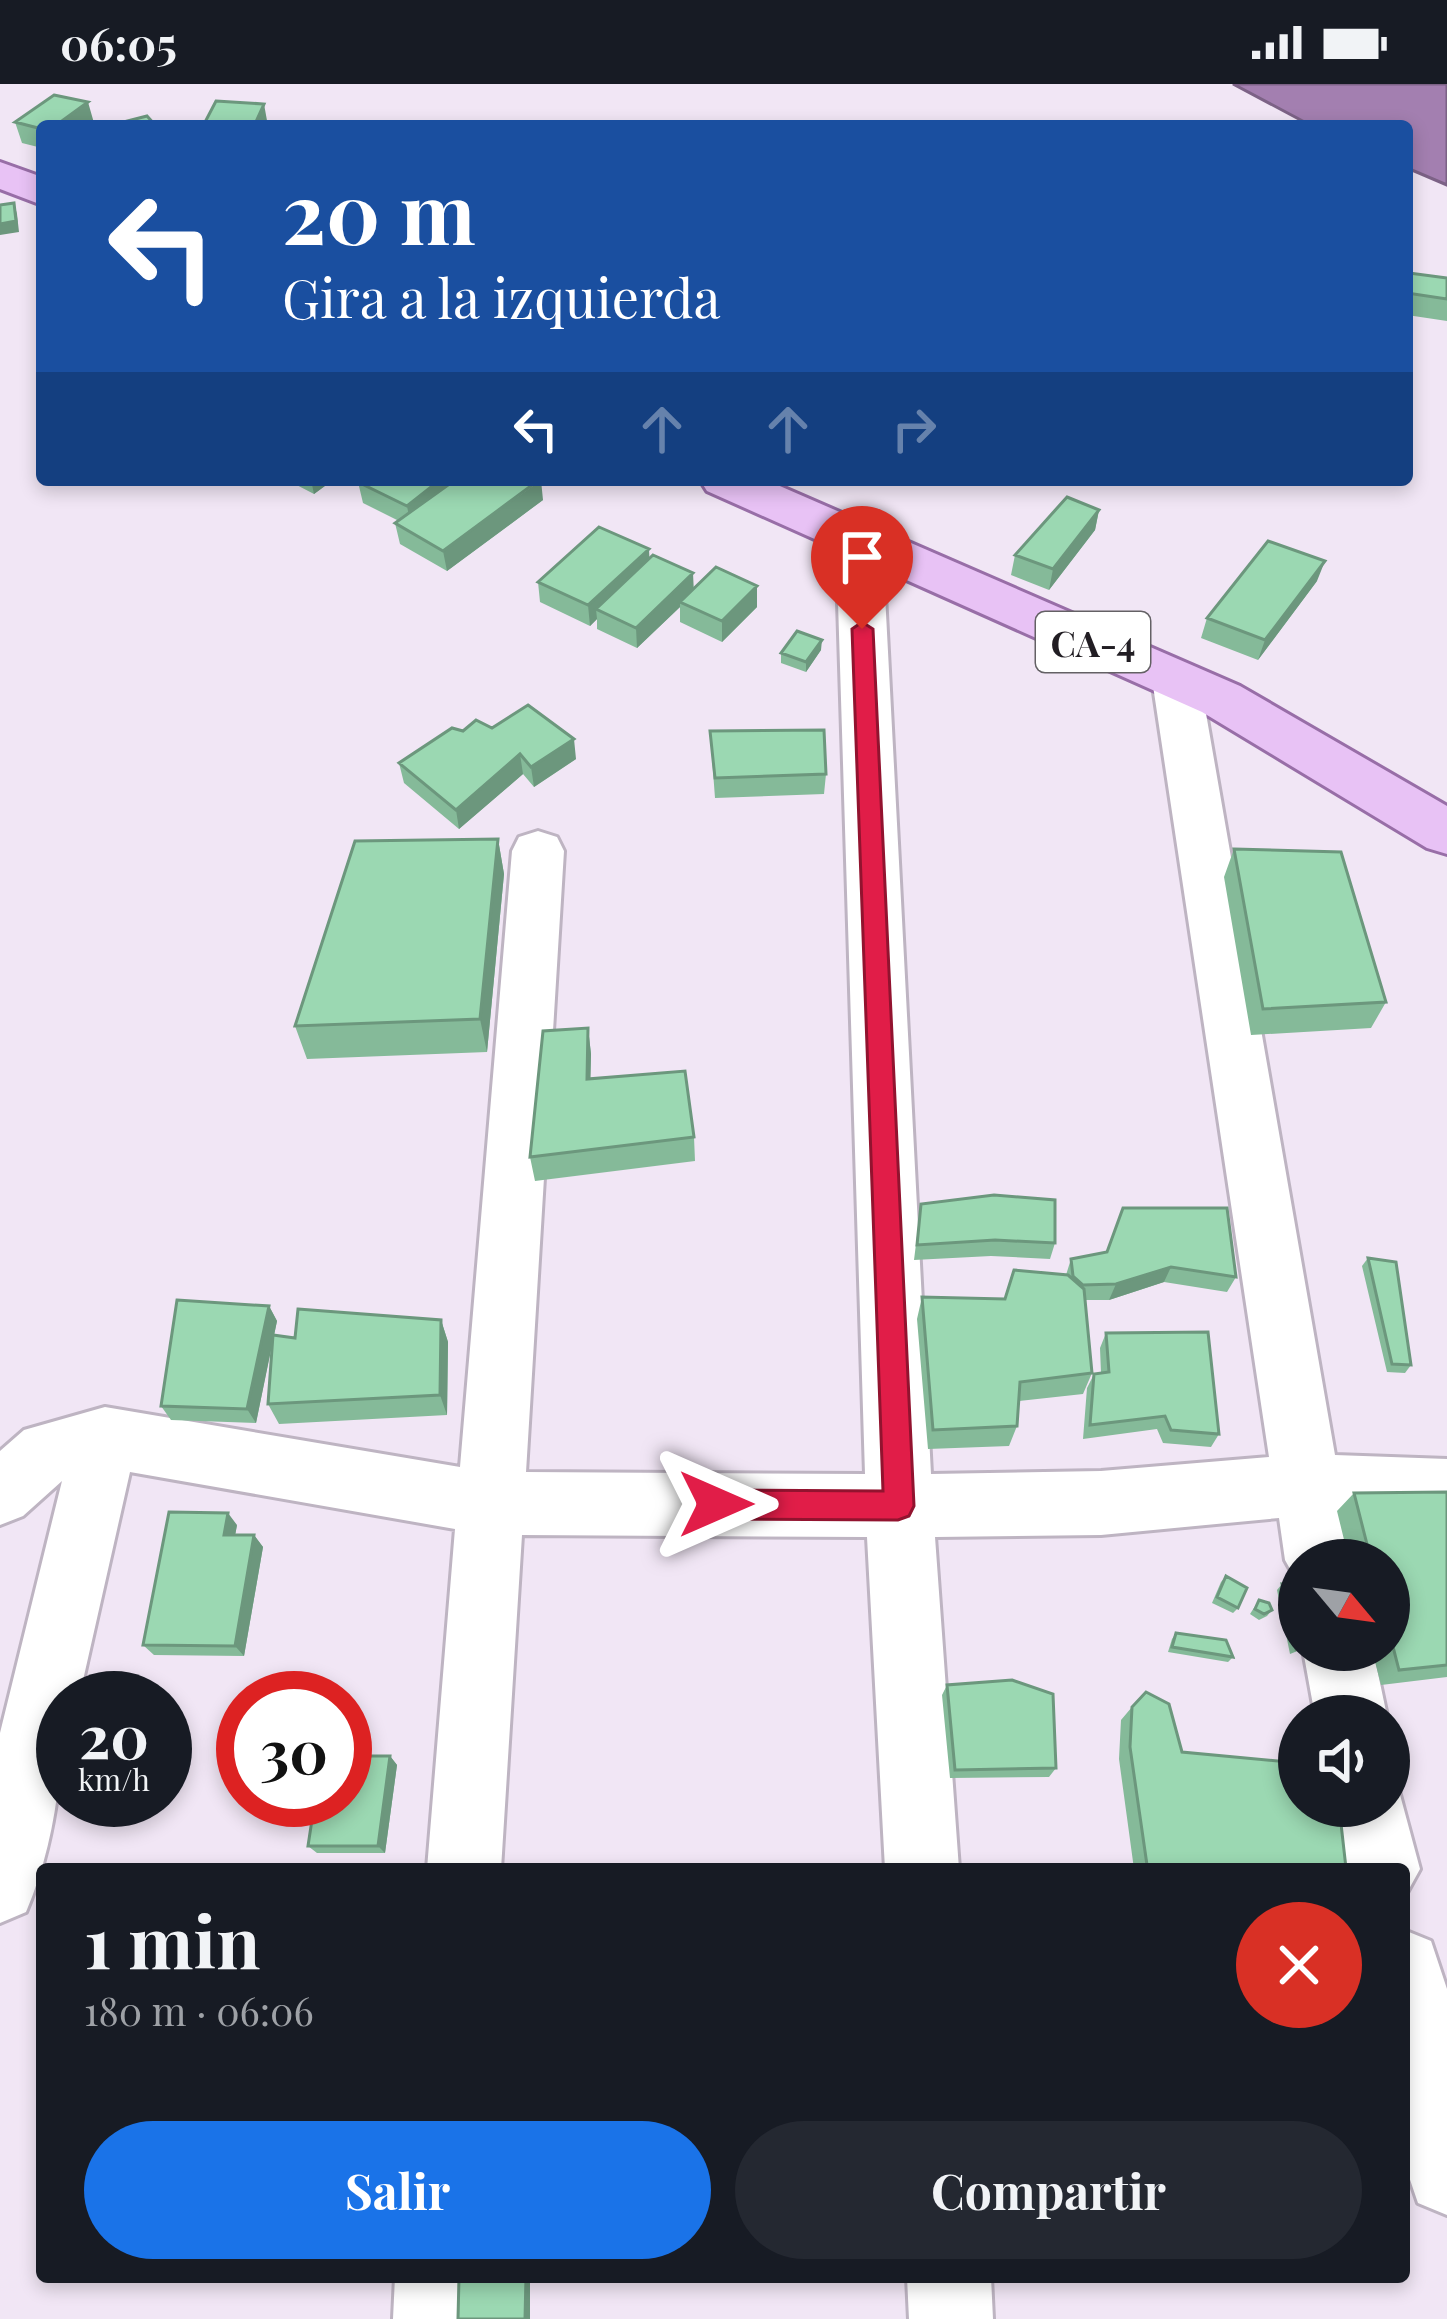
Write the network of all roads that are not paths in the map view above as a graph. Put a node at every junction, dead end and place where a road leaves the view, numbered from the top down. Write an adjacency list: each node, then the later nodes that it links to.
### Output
1 (0, 174): 2 (main road)
2 (36, 189)
3 (738, 486): 4 (main road, CA-4)
4 (859, 537): 5 (main road, CA-4); 13 (street)
5 (1176, 679): 6 (main road, CA-4); 9 (street)
6 (1447, 832)
7 (538, 851): 12 (street)
8 (105, 1437): 11 (street); 12 (street); 19 (street)
9 (1304, 1485): 10 (street); 13 (street); 14 (street)
10 (1447, 1490)
11 (0, 1494)
12 (487, 1503): 13 (street); 16 (street)
13 (898, 1506): 17 (street)
14 (1315, 1539)
15 (1374, 1827): 18 (street)
16 (464, 1863)
17 (922, 1863)
18 (1382, 1863)
19 (0, 1886)
20 (1410, 1997): 21 (street)
21 (1447, 2174)
22 (437, 2283): 24 (street)
23 (949, 2283): 25 (street)
24 (435, 2319)
25 (951, 2319)

